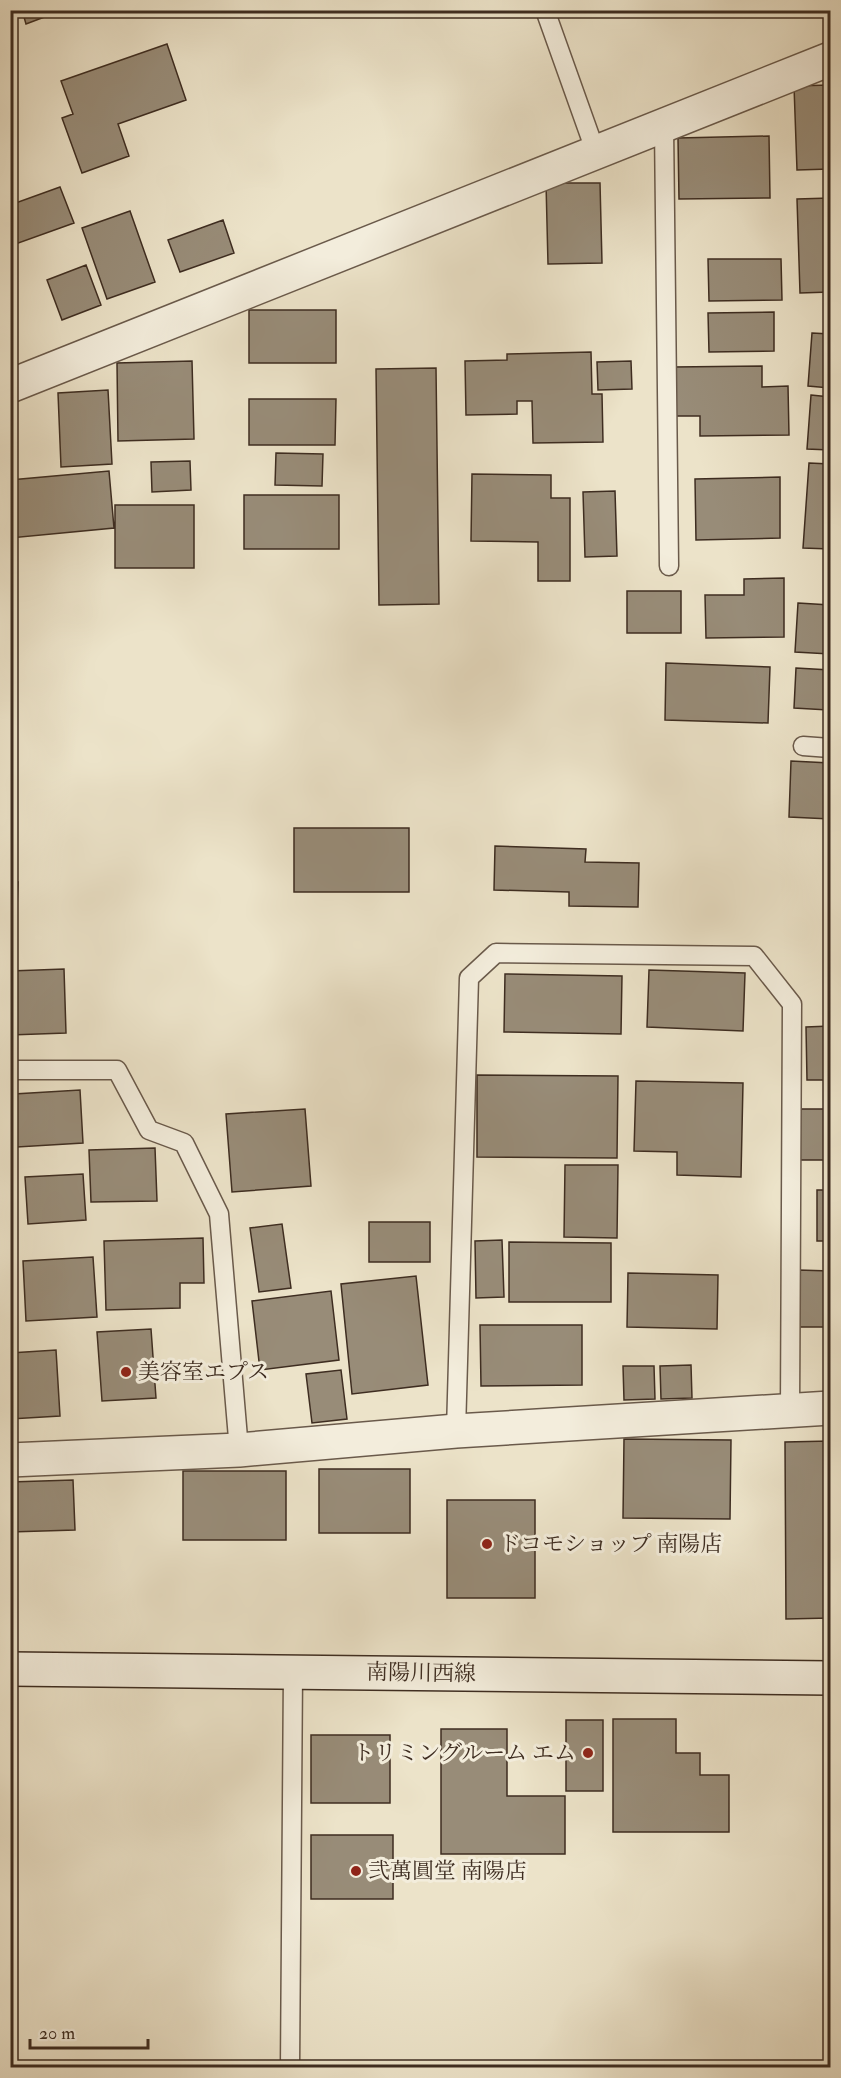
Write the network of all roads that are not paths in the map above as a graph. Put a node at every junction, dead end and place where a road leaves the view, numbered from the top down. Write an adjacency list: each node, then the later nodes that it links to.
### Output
1 (545, 10): 4 (lane)
2 (831, 58): 3 (street)
3 (664, 126): 4 (street); 6 (lane)
4 (596, 153): 5 (street)
5 (10, 386)
6 (669, 566)
7 (803, 746): 8 (lane)
8 (831, 748)
9 (10, 1070): 13 (lane)
10 (831, 1408): 11 (street)
11 (790, 1411): 12 (street); 12 (lane)
12 (456, 1431): 13 (street)
13 (238, 1450): 14 (street)
14 (10, 1460)
15 (10, 1669): 16 (street, 南陽川西線)
16 (293, 1671): 17 (street, 南陽川西線); 18 (lane)
17 (831, 1678)
18 (290, 2067)

